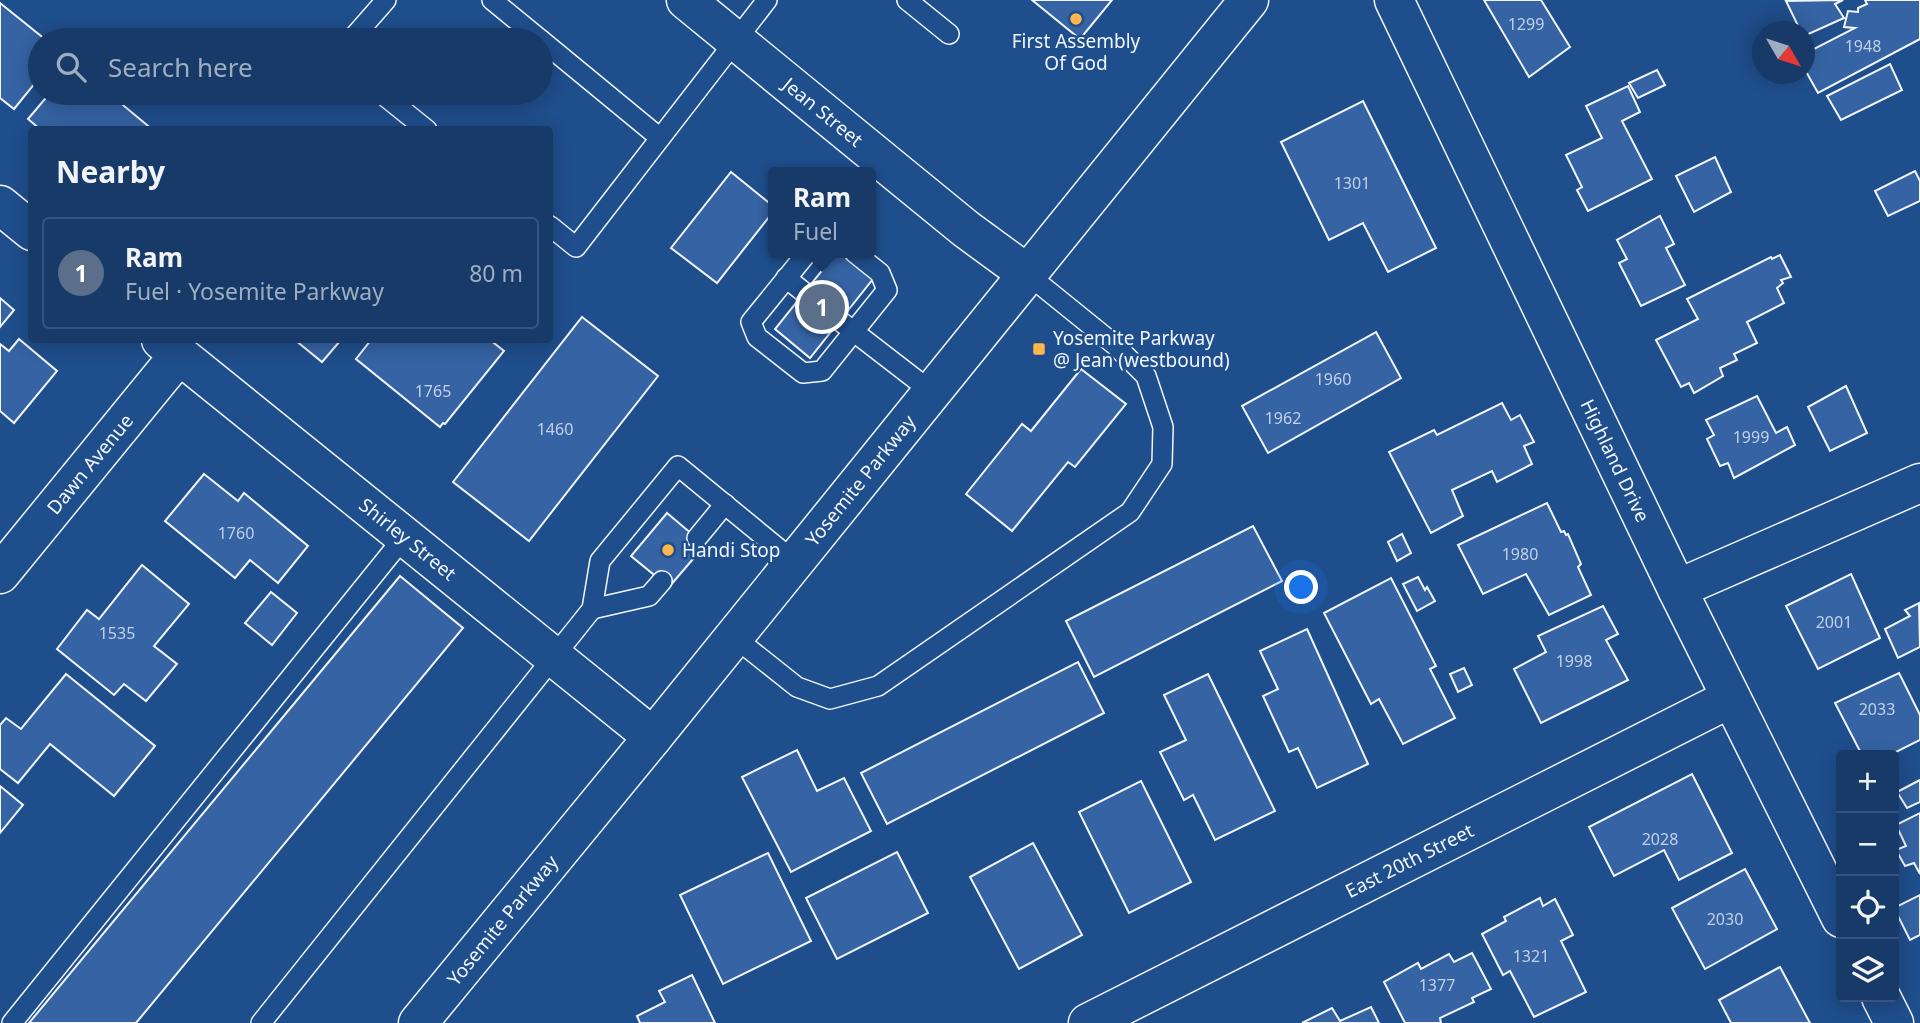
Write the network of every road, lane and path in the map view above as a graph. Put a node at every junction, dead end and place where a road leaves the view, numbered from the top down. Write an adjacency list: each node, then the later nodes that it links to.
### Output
1 (386, 0): 8 (lane)
2 (492, 0): 9 (lane)
3 (686, 0): 11 (street, Jean Street)
4 (767, 0): 11 (lane)
5 (907, 0): 10 (lane)
6 (1249, 0): 22 (street, Yosemite Parkway)
7 (1394, 0): 35 (street, Highland Drive)
8 (362, 28)
9 (526, 28)
10 (949, 34)
11 (734, 40): 15 (lane); 16 (street, Jean Street)
12 (553, 50): 15 (lane)
13 (396, 105): 14 (lane)
14 (423, 126)
15 (660, 138): 19 (lane)
16 (875, 166): 22 (street, Jean Street)
17 (0, 205): 18 (street)
18 (28, 228)
19 (553, 228)
20 (803, 258): 23 (lane)
21 (861, 258): 25 (lane)
22 (1026, 273): 27 (street, Yosemite Parkway); 37 (lane)
23 (786, 278): 24 (lane); 25 (lane)
24 (804, 293)
25 (847, 326): 27 (lane)
26 (170, 347): 30 (street, Shirley Street); 33 (street, Dawn Avenue)
27 (932, 392): 32 (street, Yosemite Parkway)
28 (1920, 483): 35 (street)
29 (725, 504): 31 (lane); 32 (lane); 36 (lane)
30 (405, 536): 38 (street, Shirley Street); 43 (lane)
31 (696, 538)
32 (795, 562): 37 (street, Yosemite Parkway)
33 (0, 574)
34 (662, 581): 36 (lane)
35 (1677, 589): 39 (street, Highland Drive)
36 (592, 609): 38 (lane)
37 (734, 638): 40 (street, Yosemite Parkway)
38 (555, 656): 40 (street, Shirley Street); 44 (lane)
39 (1731, 698): 41 (street, Highland Drive); 46 (street, East 20th Street)
40 (653, 737): 45 (street, Yosemite Parkway)
41 (1836, 908)
42 (1884, 1002): 47 (street)
43 (12, 1023)
44 (261, 1023)
45 (418, 1023)
46 (1088, 1023)
47 (1894, 1023)

